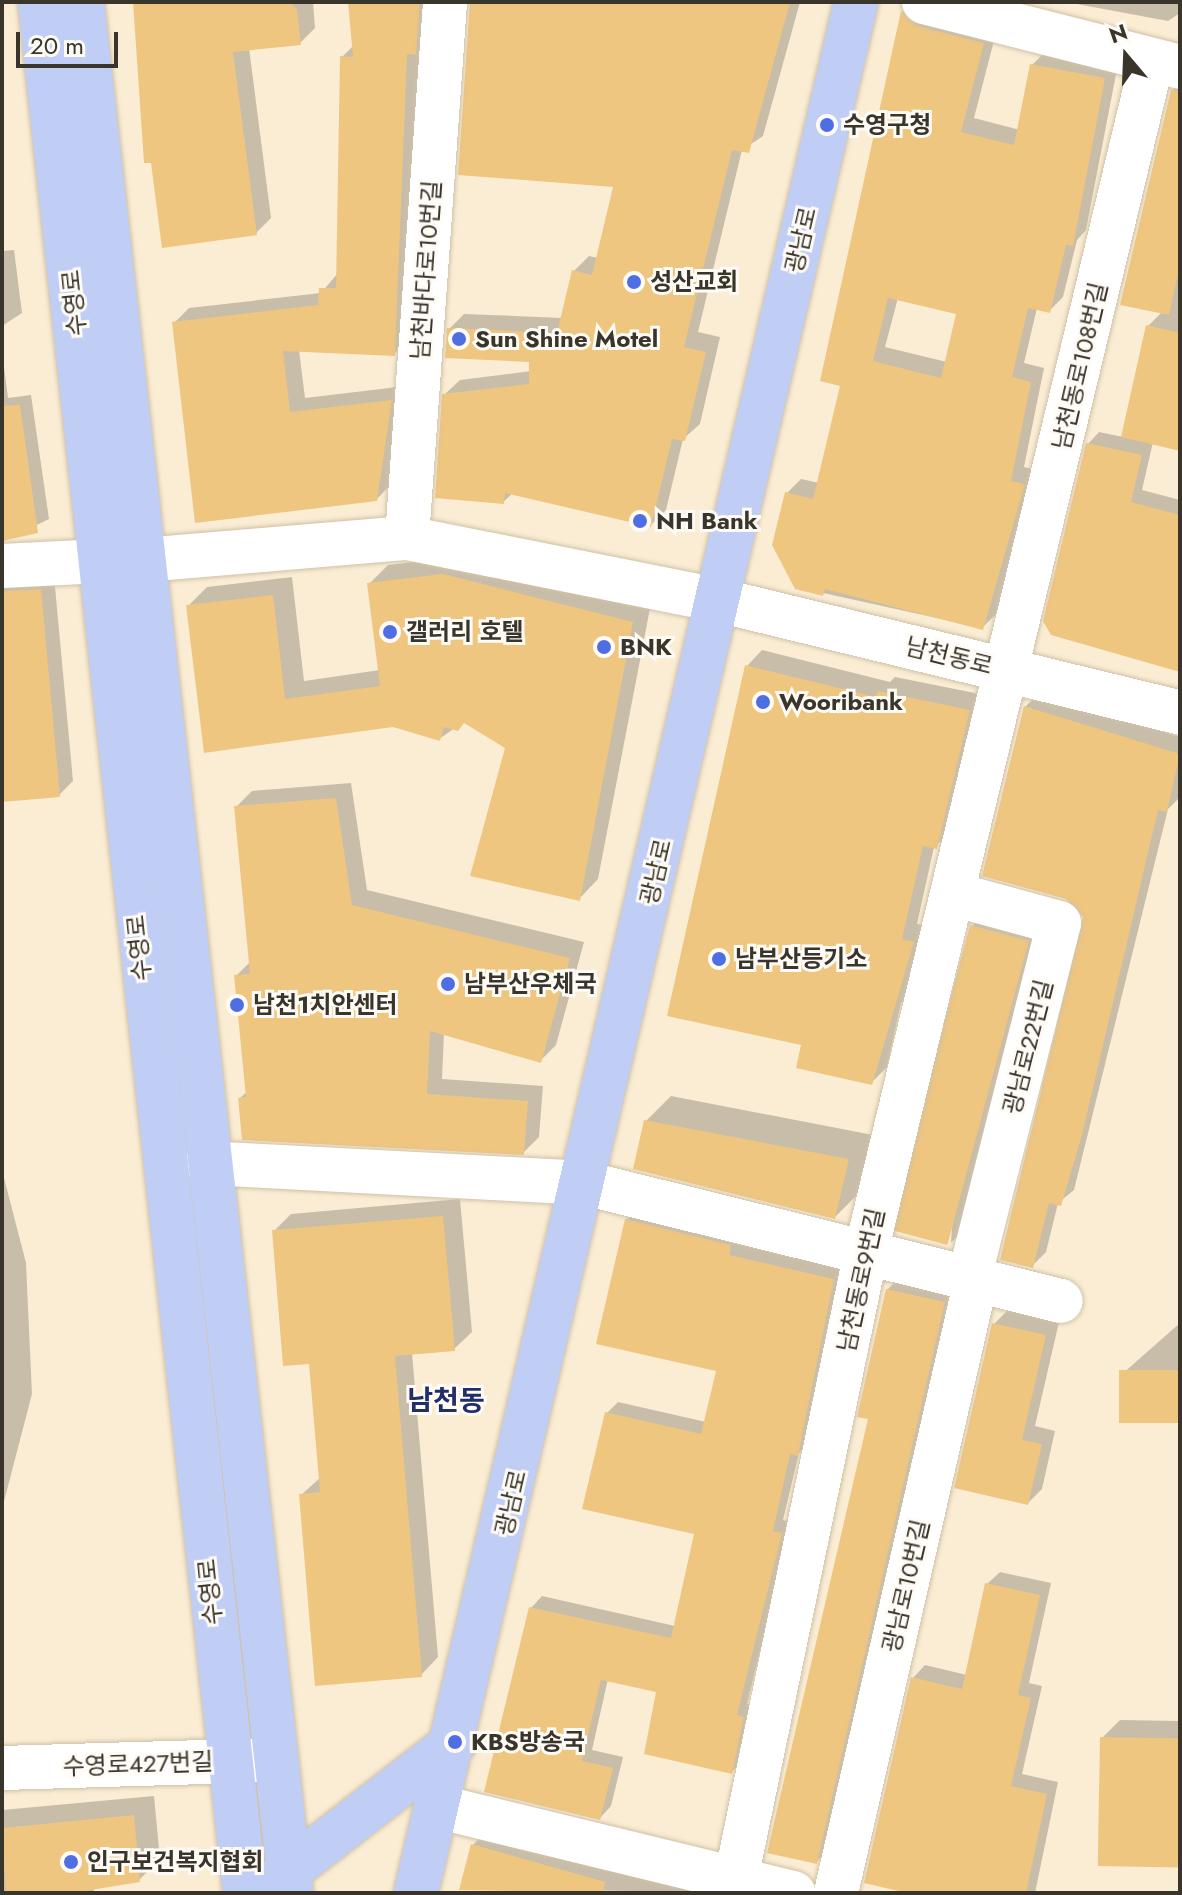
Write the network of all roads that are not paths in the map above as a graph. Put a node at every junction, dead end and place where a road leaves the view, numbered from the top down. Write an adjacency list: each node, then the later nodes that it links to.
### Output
1 (40, 2): 8 (main road, 수영로)
2 (82, 2): 8 (main road, 수영로)
3 (445, 2): 7 (street, 남천바다로10번길)
4 (856, 2): 10 (main road, 광남로)
5 (924, 2): 6 (street)
6 (1166, 64): 11 (street, 남천동로108번길)
7 (407, 538): 8 (street); 10 (street)
8 (122, 560): 9 (street); 14 (main road, 수영로); 21 (main road, 수영로)
9 (2, 566)
10 (718, 600): 11 (street, 남천동로); 15 (main road, 광남로)
11 (1008, 670): 12 (street, 남천동로); 13 (street, 남천동로9번길)
12 (1180, 713)
13 (953, 894): 16 (street, 남천동로9번길); 17 (street, 광남로22번길)
14 (207, 1163): 15 (street); 20 (main road, 수영로)
15 (584, 1183): 16 (street); 19 (main road, 광남로)
16 (866, 1252): 17 (street); 25 (street, 남천동로9번길)
17 (972, 1279): 18 (street); 29 (street, 광남로10번길)
18 (1061, 1301)
19 (455, 1742): 23 (main road, 광남로); 24 (main road)
20 (274, 1760): 21 (street, 수영로427번길); 24 (main road, 수영로)
21 (228, 1761): 22 (street, 수영로427번길); 26 (main road, 수영로)
22 (2, 1768)
23 (440, 1807): 25 (street); 27 (main road, 광남로)
24 (280, 1886)
25 (733, 1886): 28 (street)
26 (245, 1893)
27 (416, 1893)
28 (794, 1893)
29 (836, 1893)

